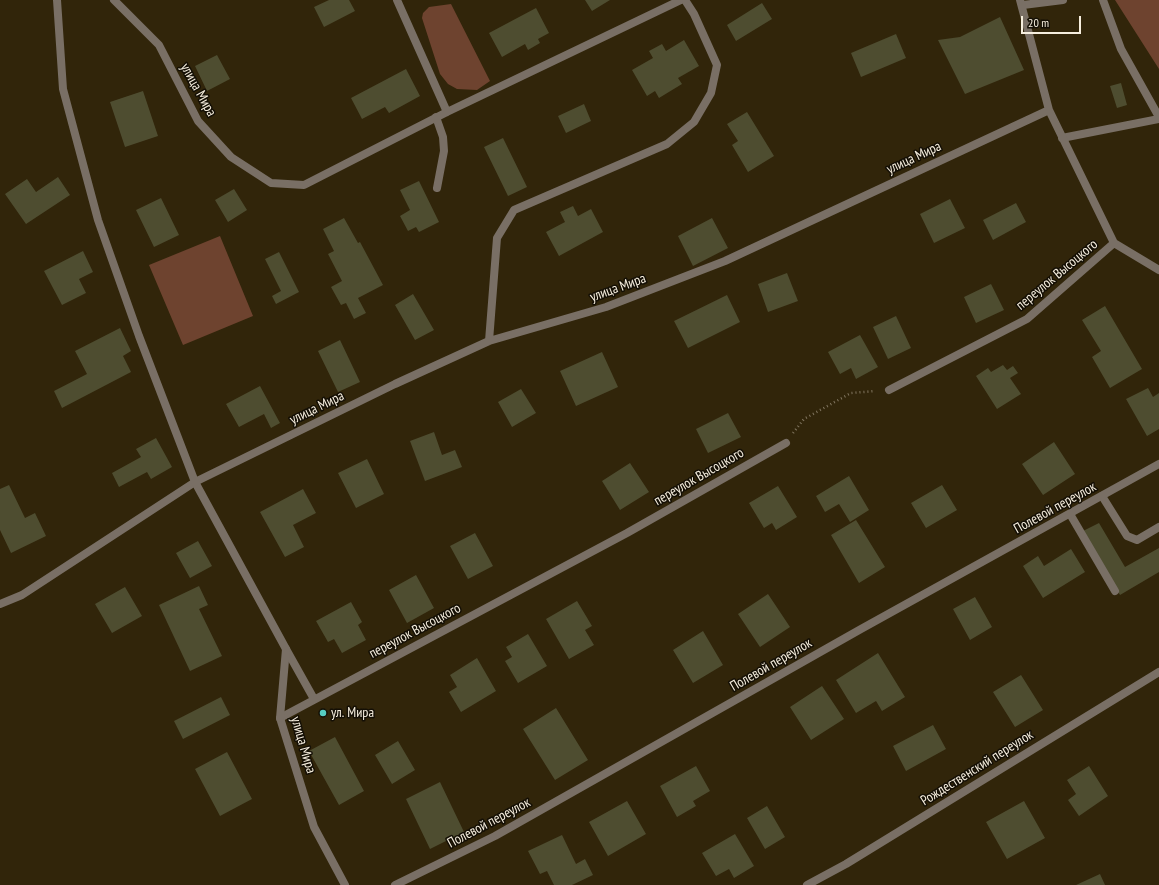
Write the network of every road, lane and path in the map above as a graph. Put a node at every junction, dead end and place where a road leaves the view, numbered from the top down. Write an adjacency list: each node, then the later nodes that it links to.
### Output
1 (57, 0): 21 (street)
2 (114, 0): 11 (street, улица Мира)
3 (397, 0): 10 (street)
4 (681, 0): 10 (street, улица Мира)
5 (685, 0): 17 (street)
6 (1063, 0): 8 (street)
7 (1103, 0): 12 (street)
8 (1021, 3): 9 (street)
9 (1049, 110): 13 (street); 17 (street, улица Мира)
10 (447, 112): 11 (street, улица Мира)
11 (436, 117): 14 (street)
12 (1159, 118): 13 (street)
13 (1062, 138): 15 (street)
14 (437, 188)
15 (1114, 244): 16 (street); 18 (street, переулок Высоцкого)
16 (1159, 270)
17 (489, 341): 21 (street, улица Мира)
18 (889, 390): 19 (path)
19 (786, 442): 29 (street, переулок Высоцкого)
20 (1159, 464): 22 (street, Полевой переулок)
21 (195, 482): 26 (street, улица Мира); 27 (street)
22 (1102, 496): 23 (street, Полевой переулок); 24 (street)
23 (1070, 514): 25 (street); 32 (street, Полевой переулок)
24 (1159, 527)
25 (1115, 591)
26 (0, 604)
27 (286, 649): 29 (street); 30 (street, улица Мира)
28 (1159, 672): 33 (street, Рождественский переулок)
29 (314, 699): 30 (street, переулок Высоцкого)
30 (280, 718): 31 (street, улица Мира)
31 (345, 885)
32 (395, 885)
33 (807, 885)

